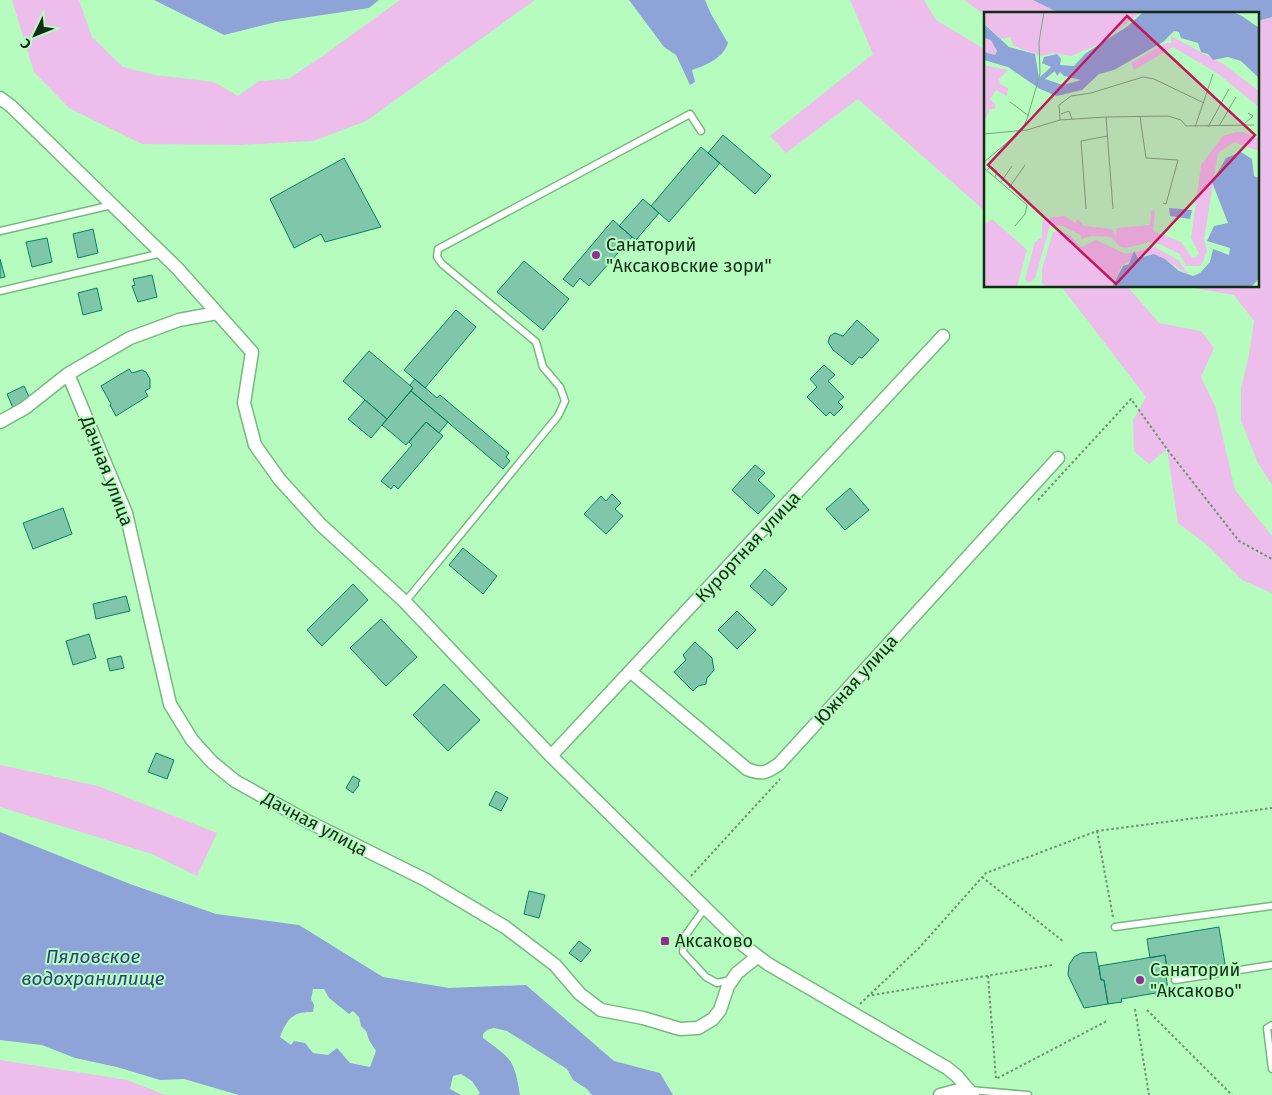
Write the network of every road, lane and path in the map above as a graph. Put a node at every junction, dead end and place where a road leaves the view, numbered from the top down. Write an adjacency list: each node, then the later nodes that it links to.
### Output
1 (0, 98): 3 (street)
2 (701, 131): 14 (lane)
3 (112, 205): 4 (lane); 5 (street)
4 (0, 231)
5 (162, 253): 6 (lane); 7 (street)
6 (0, 291)
7 (217, 313): 9 (street); 14 (street)
8 (943, 336): 15 (street, Курортная улица)
9 (68, 374): 10 (street); 30 (street, Дачная улица)
10 (0, 422)
11 (1058, 458): 15 (street, Южная улица)
12 (1036, 502): 13 (path)
13 (1272, 559)
14 (405, 602): 16 (street)
15 (631, 672): 16 (street, Курортная улица)
16 (552, 756): 21 (street)
17 (782, 777): 21 (path)
18 (1272, 808): 19 (path)
19 (1097, 831): 20 (path); 24 (path)
20 (982, 877): 25 (path); 32 (path)
21 (682, 886): 23 (street)
22 (1272, 906): 24 (lane)
23 (705, 908): 26 (street); 30 (lane)
24 (1115, 927)
25 (1064, 942)
26 (757, 957): 30 (street, Дачная улица); 35 (street)
27 (1052, 965): 29 (path)
28 (1272, 965): 31 (lane)
29 (988, 976): 32 (path); 36 (path)
30 (731, 980)
31 (1175, 980)
32 (867, 996): 35 (path)
33 (1135, 1009): 42 (path)
34 (1147, 1010): 43 (path)
35 (850, 1012): 39 (street)
36 (1107, 1020)
37 (1272, 1025): 38 (lane)
38 (1272, 1069)
39 (971, 1093): 40 (street); 41 (lane)
40 (940, 1095)
41 (1028, 1095)
42 (1149, 1095)
43 (1232, 1095)

